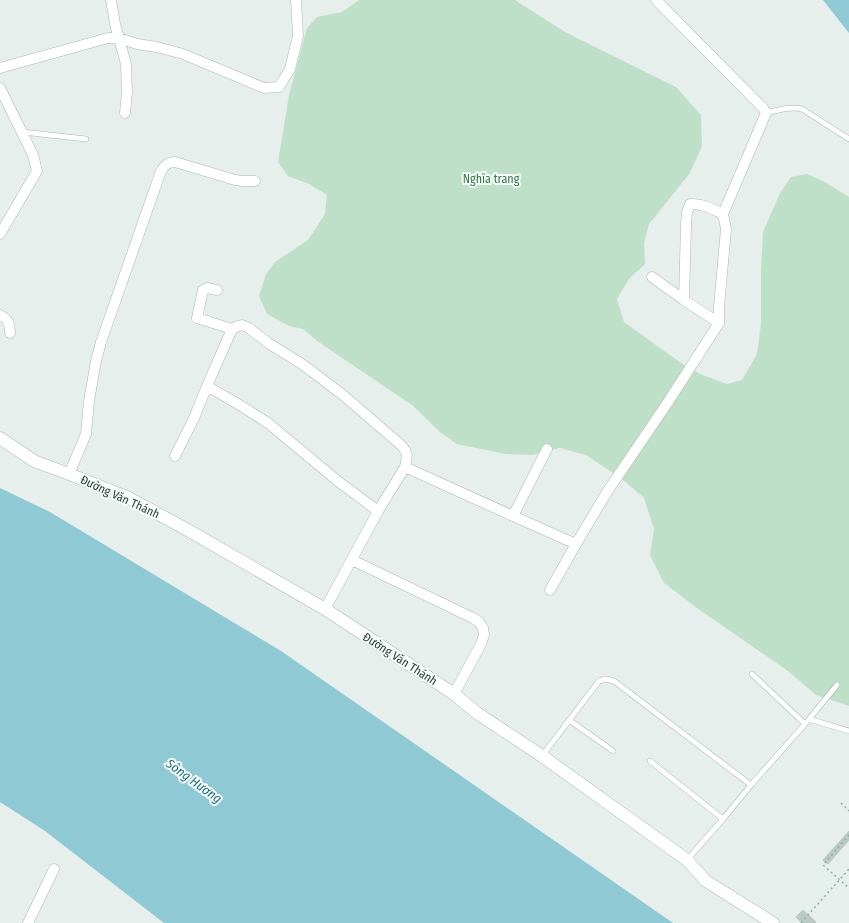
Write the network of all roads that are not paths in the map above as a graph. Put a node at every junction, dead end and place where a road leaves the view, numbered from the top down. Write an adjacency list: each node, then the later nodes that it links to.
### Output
1 (111, 0): 4 (street)
2 (296, 0): 4 (street)
3 (656, 0): 8 (street)
4 (119, 38): 5 (street); 7 (street)
5 (0, 68)
6 (0, 88): 9 (street)
7 (125, 112)
8 (766, 113): 11 (lane); 13 (street)
9 (22, 132): 10 (lane); 14 (street)
10 (86, 139)
11 (849, 139)
12 (255, 181): 27 (street)
13 (723, 214): 17 (street); 19 (street)
14 (0, 234)
15 (652, 276): 17 (street)
16 (217, 290): 20 (street)
17 (684, 300): 19 (street)
18 (0, 315): 21 (street)
19 (719, 323): 30 (street)
20 (232, 329): 22 (street); 26 (street)
21 (10, 333)
22 (207, 386): 25 (street); 28 (street)
23 (0, 438): 27 (main road, Đường Văn Thánh)
24 (547, 449): 29 (street)
25 (175, 456)
26 (405, 467): 28 (street); 29 (street)
27 (69, 474): 33 (main road, Đường Văn Thánh)
28 (378, 511): 31 (street)
29 (513, 516): 30 (street)
30 (576, 544): 32 (street)
31 (352, 560): 33 (street); 36 (street)
32 (550, 590)
33 (325, 609): 36 (main road, Đường Văn Thánh)
34 (752, 674): 39 (lane)
35 (837, 685): 37 (lane)
36 (454, 694): 42 (main road, Đường Văn Thánh)
37 (809, 719): 39 (lane); 40 (lane)
38 (569, 720): 41 (lane); 42 (lane); 44 (lane)
39 (804, 724): 44 (lane)
40 (849, 731)
41 (613, 751)
42 (542, 756): 46 (main road, Đường Văn Thánh)
43 (650, 761): 45 (lane)
44 (751, 785): 45 (lane)
45 (723, 819): 46 (lane)
46 (687, 860): 49 (main road, Đường Văn Thánh)
47 (54, 869): 48 (street)
48 (28, 923)
49 (773, 923)

